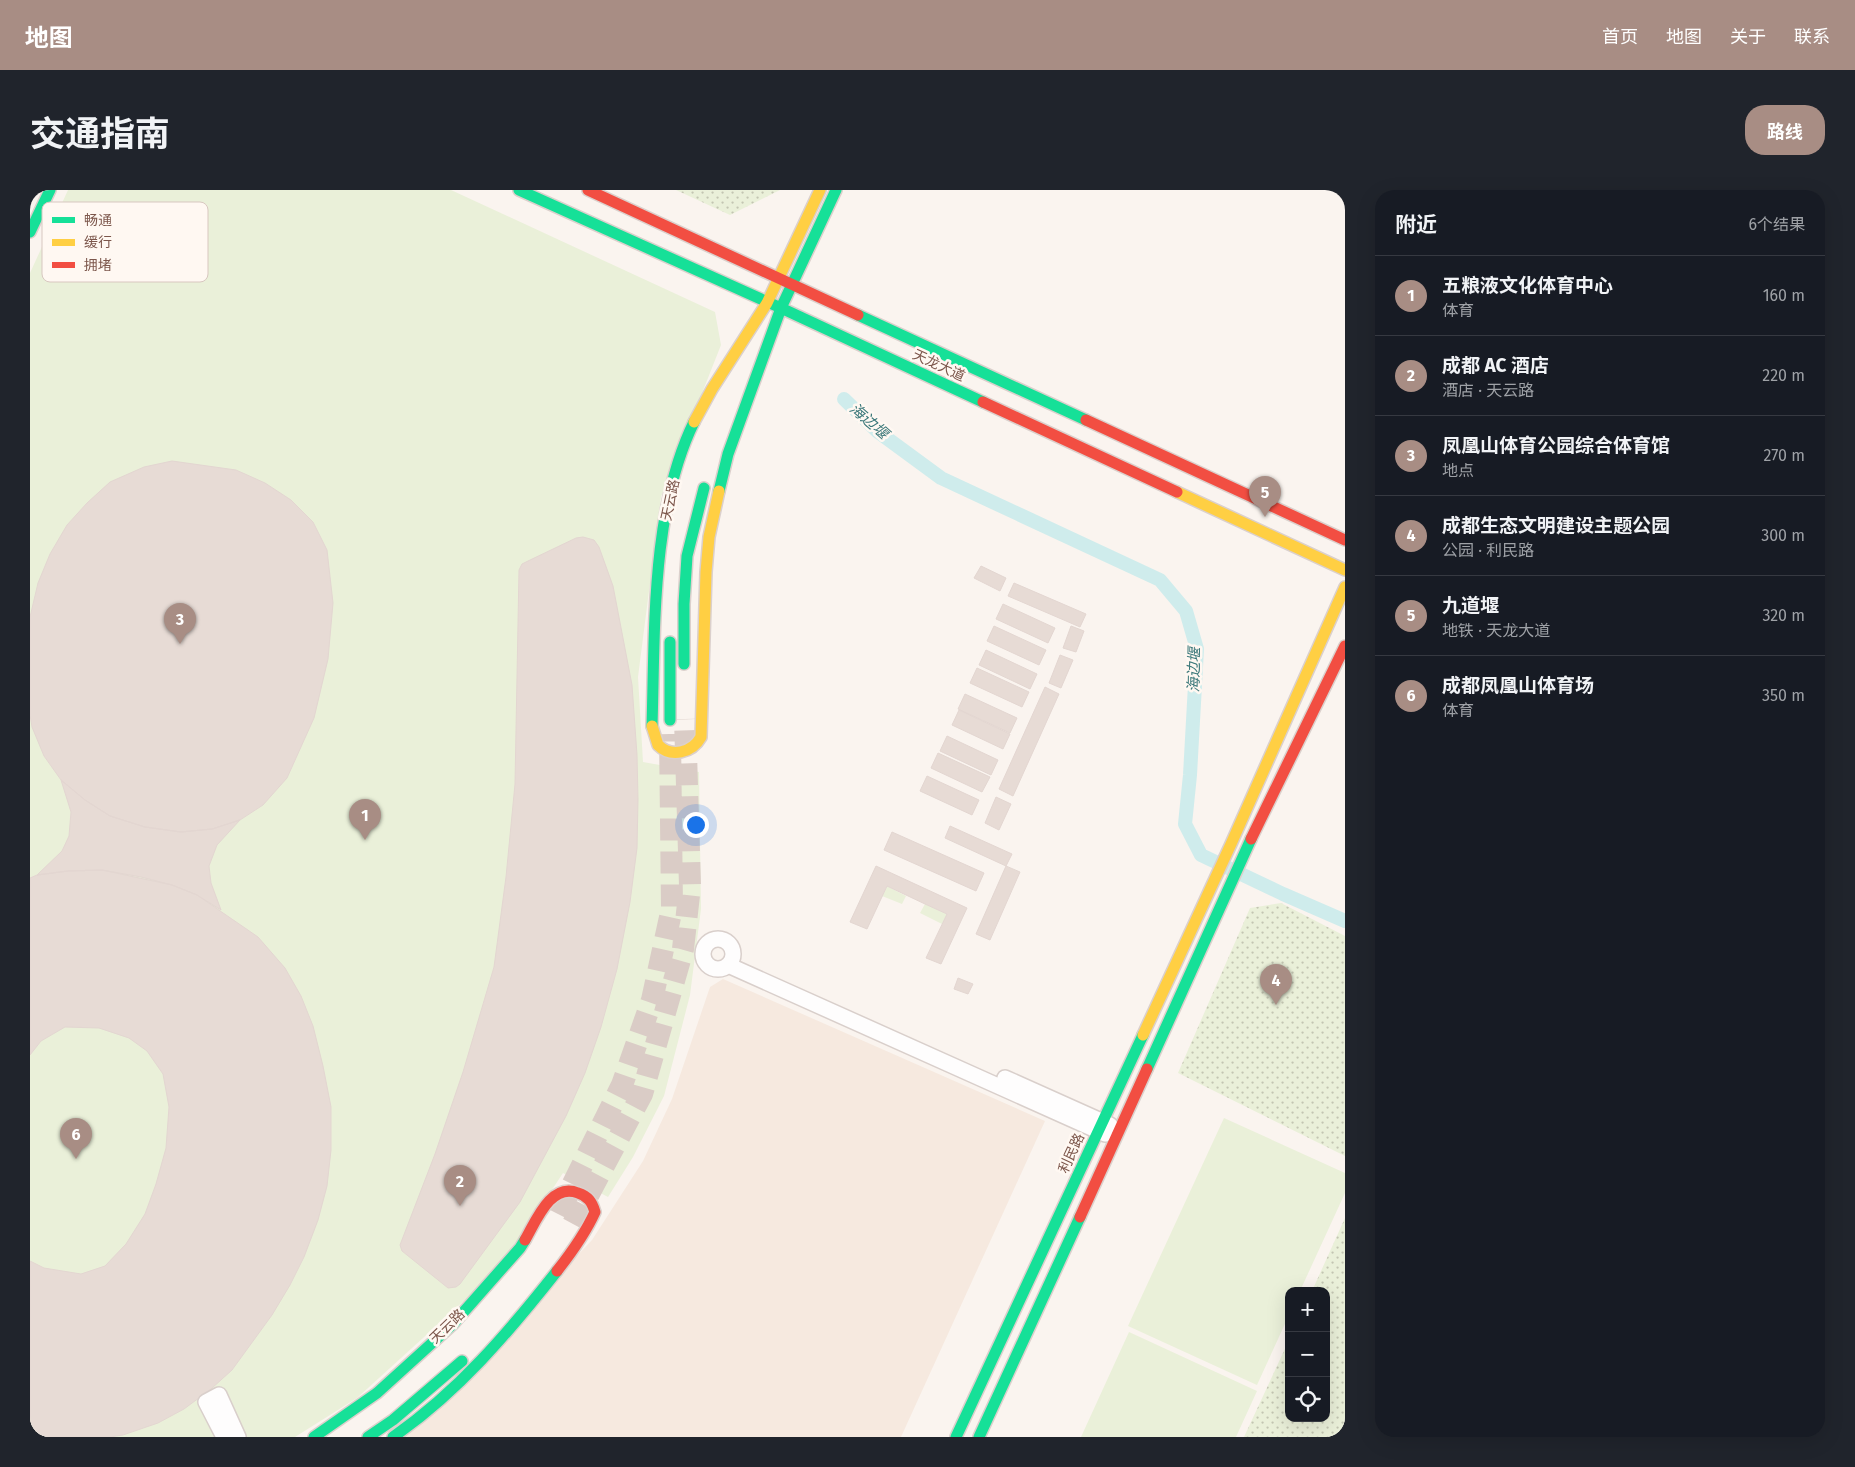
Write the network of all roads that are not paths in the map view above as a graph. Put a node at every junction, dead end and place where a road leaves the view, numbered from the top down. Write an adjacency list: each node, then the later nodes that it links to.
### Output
1 (50, 190): 6 (main road)
2 (519, 190): 11 (main road, 天龙大道)
3 (588, 190): 9 (main road, 天龙大道)
4 (820, 190): 9 (main road)
5 (836, 190): 10 (main road)
6 (44, 202)
7 (42, 207): 8 (main road)
8 (30, 232)
9 (779, 277): 10 (main road, 天龙大道); 11 (main road)
10 (793, 283): 12 (main road); 16 (main road, 天龙大道)
11 (767, 302): 12 (main road, 天龙大道); 12 (main road); 13 (main road)
12 (781, 308): 14 (main road); 17 (main road, 天龙大道)
13 (727, 387)
14 (717, 452)
15 (706, 478): 21 (main road)
16 (1345, 540)
17 (1345, 570)
18 (1345, 588): 24 (main road, 利民路)
19 (670, 626): 22 (main road)
20 (1345, 646): 25 (main road)
21 (684, 672)
22 (670, 720)
23 (730, 960): 24 (street)
24 (1100, 1126): 25 (street); 32 (main road, 利民路)
25 (1118, 1134): 33 (main road)
26 (469, 1353): 30 (main road)
27 (224, 1437): 28 (street)
28 (238, 1437)
29 (314, 1437): 31 (main road)
30 (368, 1437)
31 (392, 1437)
32 (956, 1437)
33 (979, 1437)

